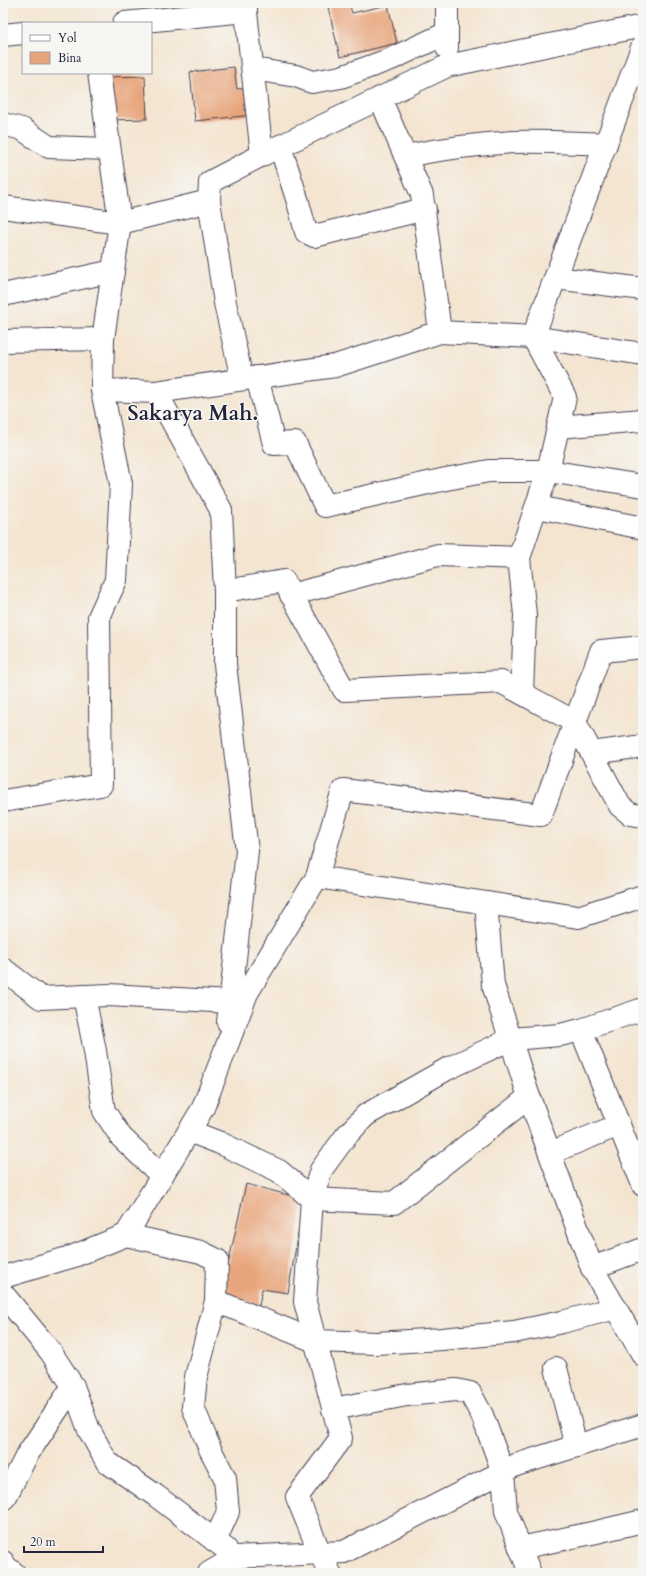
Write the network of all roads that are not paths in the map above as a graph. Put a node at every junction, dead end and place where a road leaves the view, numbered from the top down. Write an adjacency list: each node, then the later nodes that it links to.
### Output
1 (447, 3): 6 (street)
2 (245, 7): 3 (street); 10 (street)
3 (132, 22)
4 (643, 26): 9 (street)
5 (22, 33): 7 (street)
6 (447, 33): 9 (street); 10 (street)
7 (3, 35)
8 (643, 45): 14 (street)
9 (447, 66): 12 (street)
10 (253, 69): 16 (street)
11 (99, 74): 15 (street)
12 (380, 98): 16 (street); 17 (street)
13 (3, 124): 15 (street)
14 (606, 144): 17 (street); 23 (street)
15 (109, 149): 21 (street)
16 (271, 151): 18 (street); 20 (street)
17 (405, 156): 20 (street)
18 (209, 201): 21 (street); 31 (street)
19 (3, 207): 21 (street)
20 (424, 210): 26 (street)
21 (120, 224): 22 (street)
22 (113, 271): 25 (street); 28 (street)
23 (556, 278): 24 (street); 27 (street)
24 (643, 289)
25 (3, 295)
26 (440, 332): 27 (street); 31 (street)
27 (533, 337): 30 (street); 35 (street)
28 (103, 339): 29 (street); 32 (street)
29 (3, 341)
30 (643, 354)
31 (249, 378): 33 (street); 36 (street)
32 (102, 390): 33 (street); 48 (street)
33 (156, 392): 41 (street)
34 (643, 420): 35 (street)
35 (558, 426): 36 (street)
36 (548, 471): 37 (street); 38 (street)
37 (643, 486)
38 (537, 507): 39 (street); 40 (street)
39 (643, 528)
40 (519, 558): 42 (street); 44 (street)
41 (225, 591): 42 (street); 55 (street)
42 (291, 595): 44 (street)
43 (643, 647): 45 (street)
44 (522, 693): 45 (street)
45 (575, 722): 47 (street); 50 (street)
46 (643, 746): 47 (street)
47 (592, 754): 49 (street)
48 (3, 801)
49 (643, 816)
50 (317, 877): 52 (street); 59 (street)
51 (643, 896): 52 (street)
52 (486, 903): 58 (street)
53 (3, 969): 54 (street)
54 (84, 996): 55 (street); 64 (street)
55 (230, 1002): 59 (street)
56 (643, 1009): 57 (street)
57 (581, 1030): 58 (street); 61 (street)
58 (510, 1039): 60 (street); 66 (street)
59 (224, 1055): 62 (street)
60 (529, 1097): 63 (street); 66 (street)
61 (619, 1126): 63 (street); 65 (street)
62 (189, 1131): 64 (street); 66 (street)
63 (550, 1153): 69 (street)
64 (162, 1176): 67 (street)
65 (643, 1185)
66 (312, 1199): 74 (street)
67 (126, 1235): 70 (street); 72 (street)
68 (643, 1249): 69 (street)
69 (592, 1268): 73 (street)
70 (3, 1277)
71 (3, 1294): 77 (street)
72 (216, 1300): 74 (street); 84 (street)
73 (616, 1308): 74 (street); 75 (street)
74 (315, 1341): 78 (street)
75 (643, 1355)
76 (556, 1368): 80 (street)
77 (73, 1386): 82 (street); 84 (street)
78 (333, 1409): 81 (street); 86 (street)
79 (643, 1425): 80 (street)
80 (576, 1446): 81 (street)
81 (502, 1472): 85 (street); 86 (street)
82 (3, 1499)
83 (643, 1521): 85 (street)
84 (215, 1541): 88 (street)
85 (520, 1548): 92 (street)
86 (320, 1553): 88 (street); 91 (street)
87 (3, 1562): 89 (street)
88 (245, 1562): 90 (street)
89 (14, 1573)
90 (209, 1573)
91 (330, 1573)
92 (530, 1573)

